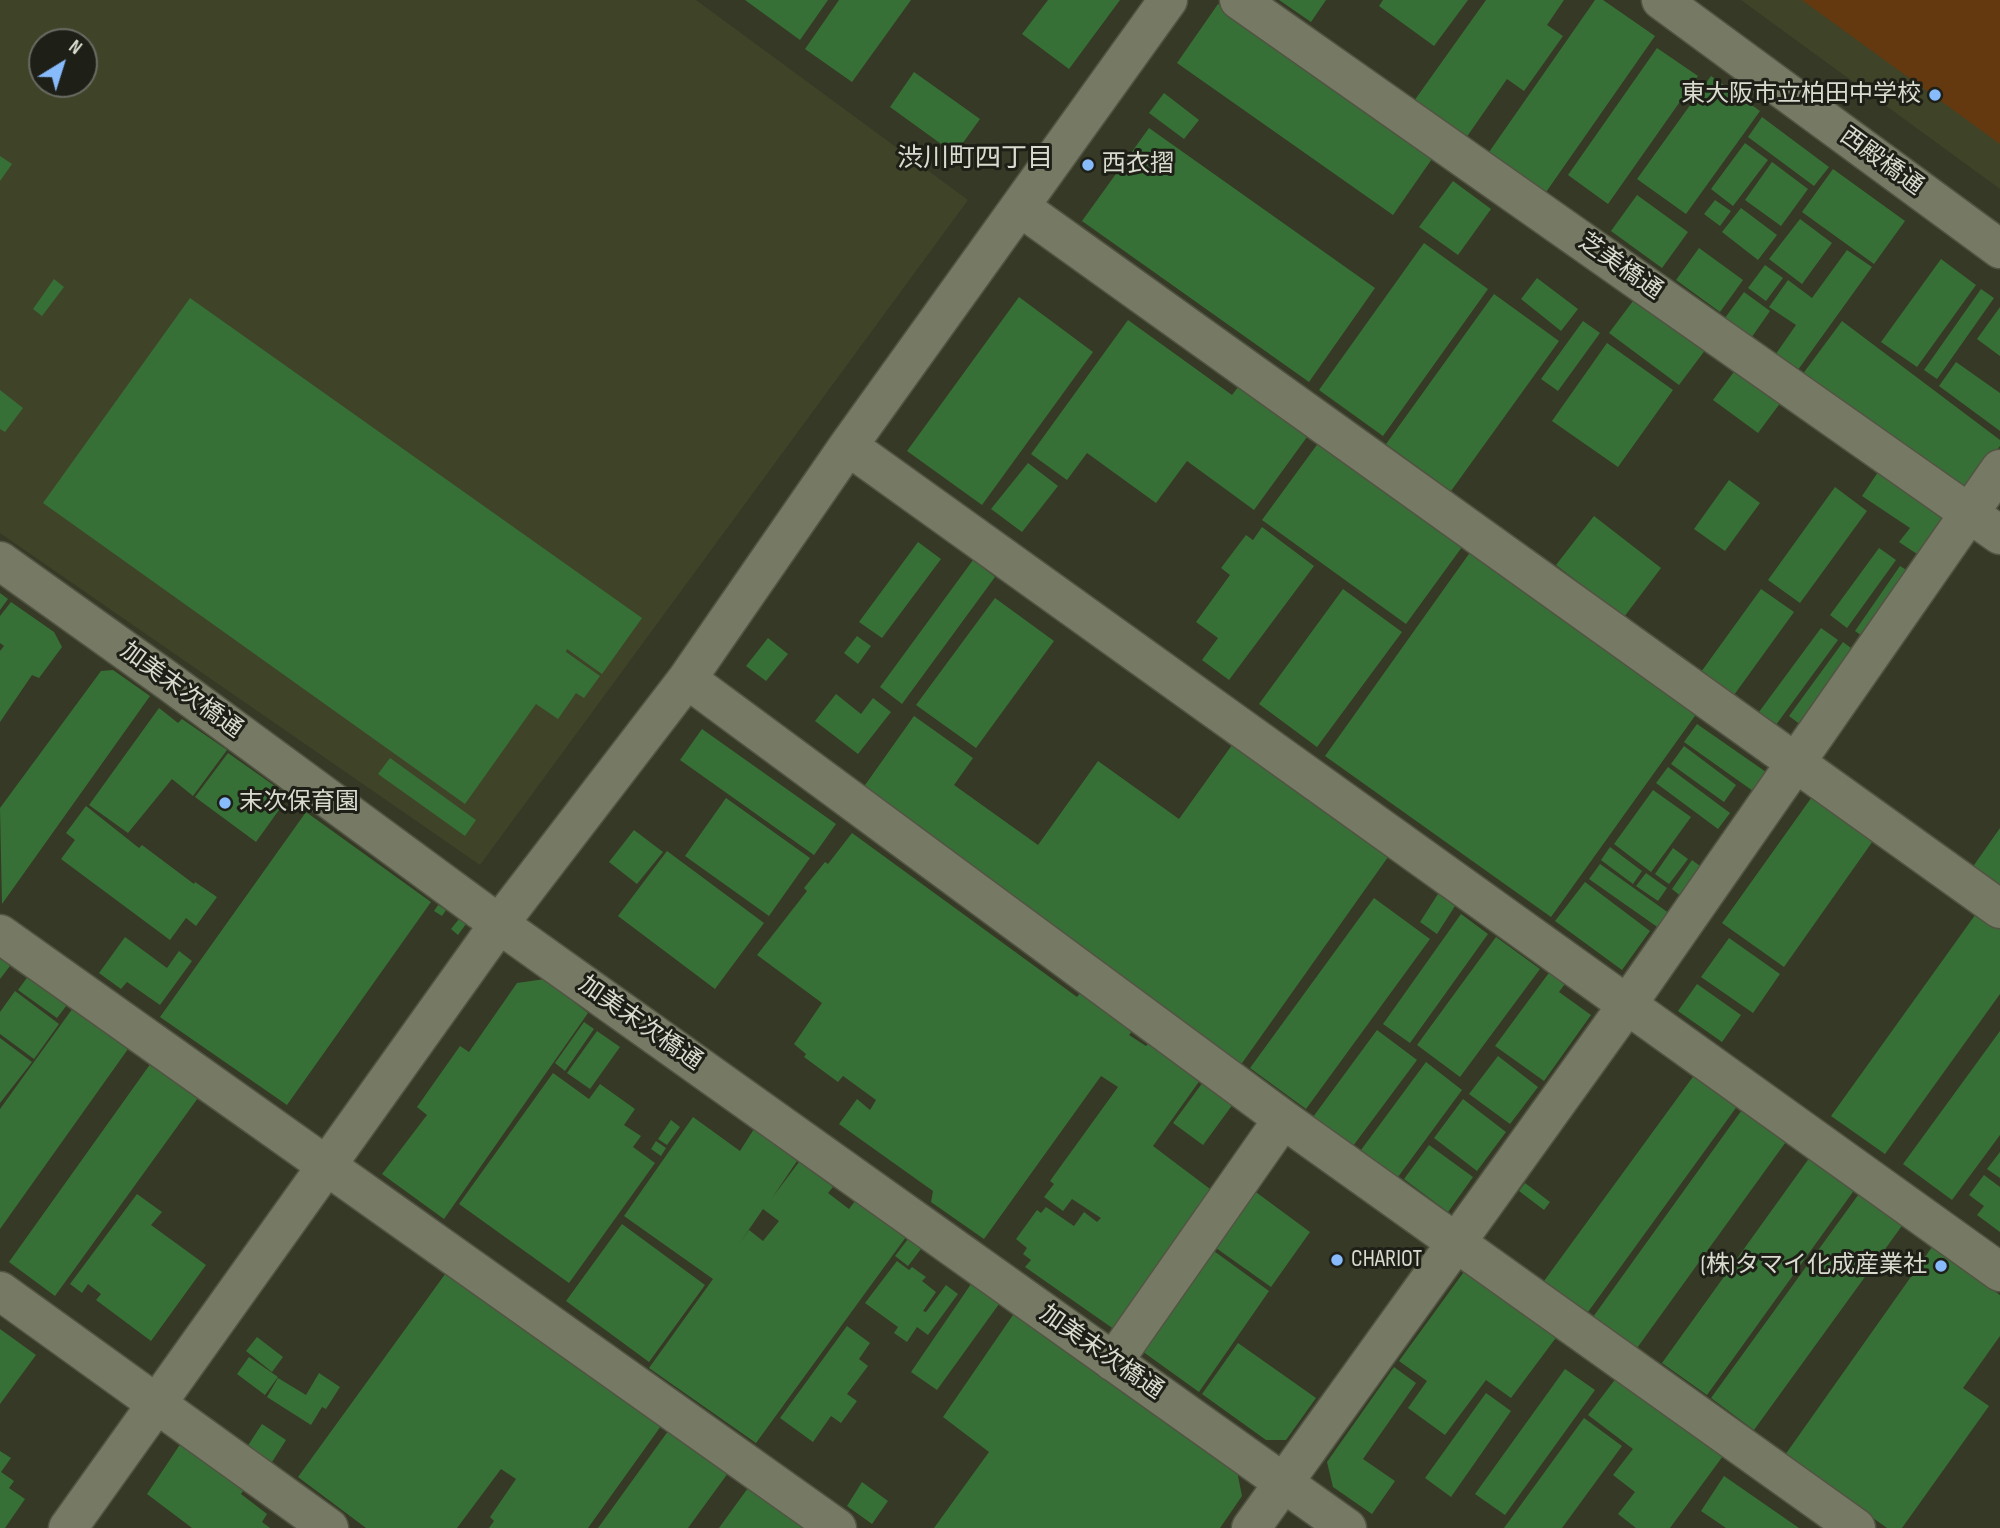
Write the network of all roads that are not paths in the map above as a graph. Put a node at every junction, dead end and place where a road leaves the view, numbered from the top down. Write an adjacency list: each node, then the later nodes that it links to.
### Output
1 (1168, 0): 4 (street)
2 (1239, 0): 8 (street, 芝美橋通)
3 (1661, 0): 5 (street, 西殿橋通)
4 (1020, 207): 6 (street); 12 (street)
5 (2000, 249)
6 (848, 446): 11 (street); 16 (street)
7 (2000, 469): 8 (street)
8 (1969, 512): 9 (street, 芝美橋通); 12 (street)
9 (2000, 534)
10 (0, 561): 14 (street, 加美末次橋通)
11 (687, 679): 14 (street); 17 (street)
12 (1796, 761): 13 (street); 16 (street)
13 (2000, 909)
14 (499, 924): 18 (street); 22 (street, 加美末次橋通)
15 (0, 934): 18 (street)
16 (1627, 1005): 19 (street); 20 (street)
17 (1283, 1119): 19 (street); 22 (street)
18 (325, 1167): 23 (street); 27 (street)
19 (1456, 1243): 24 (street); 30 (street)
20 (2000, 1272)
21 (0, 1291): 23 (street)
22 (1113, 1362): 24 (street, 加美末次橋通)
23 (158, 1403): 25 (street); 26 (street)
24 (1284, 1482): 28 (street); 29 (street, 加美末次橋通)
25 (68, 1528)
26 (329, 1528)
27 (837, 1528)
28 (1251, 1528)
29 (1347, 1528)
30 (1856, 1528)

